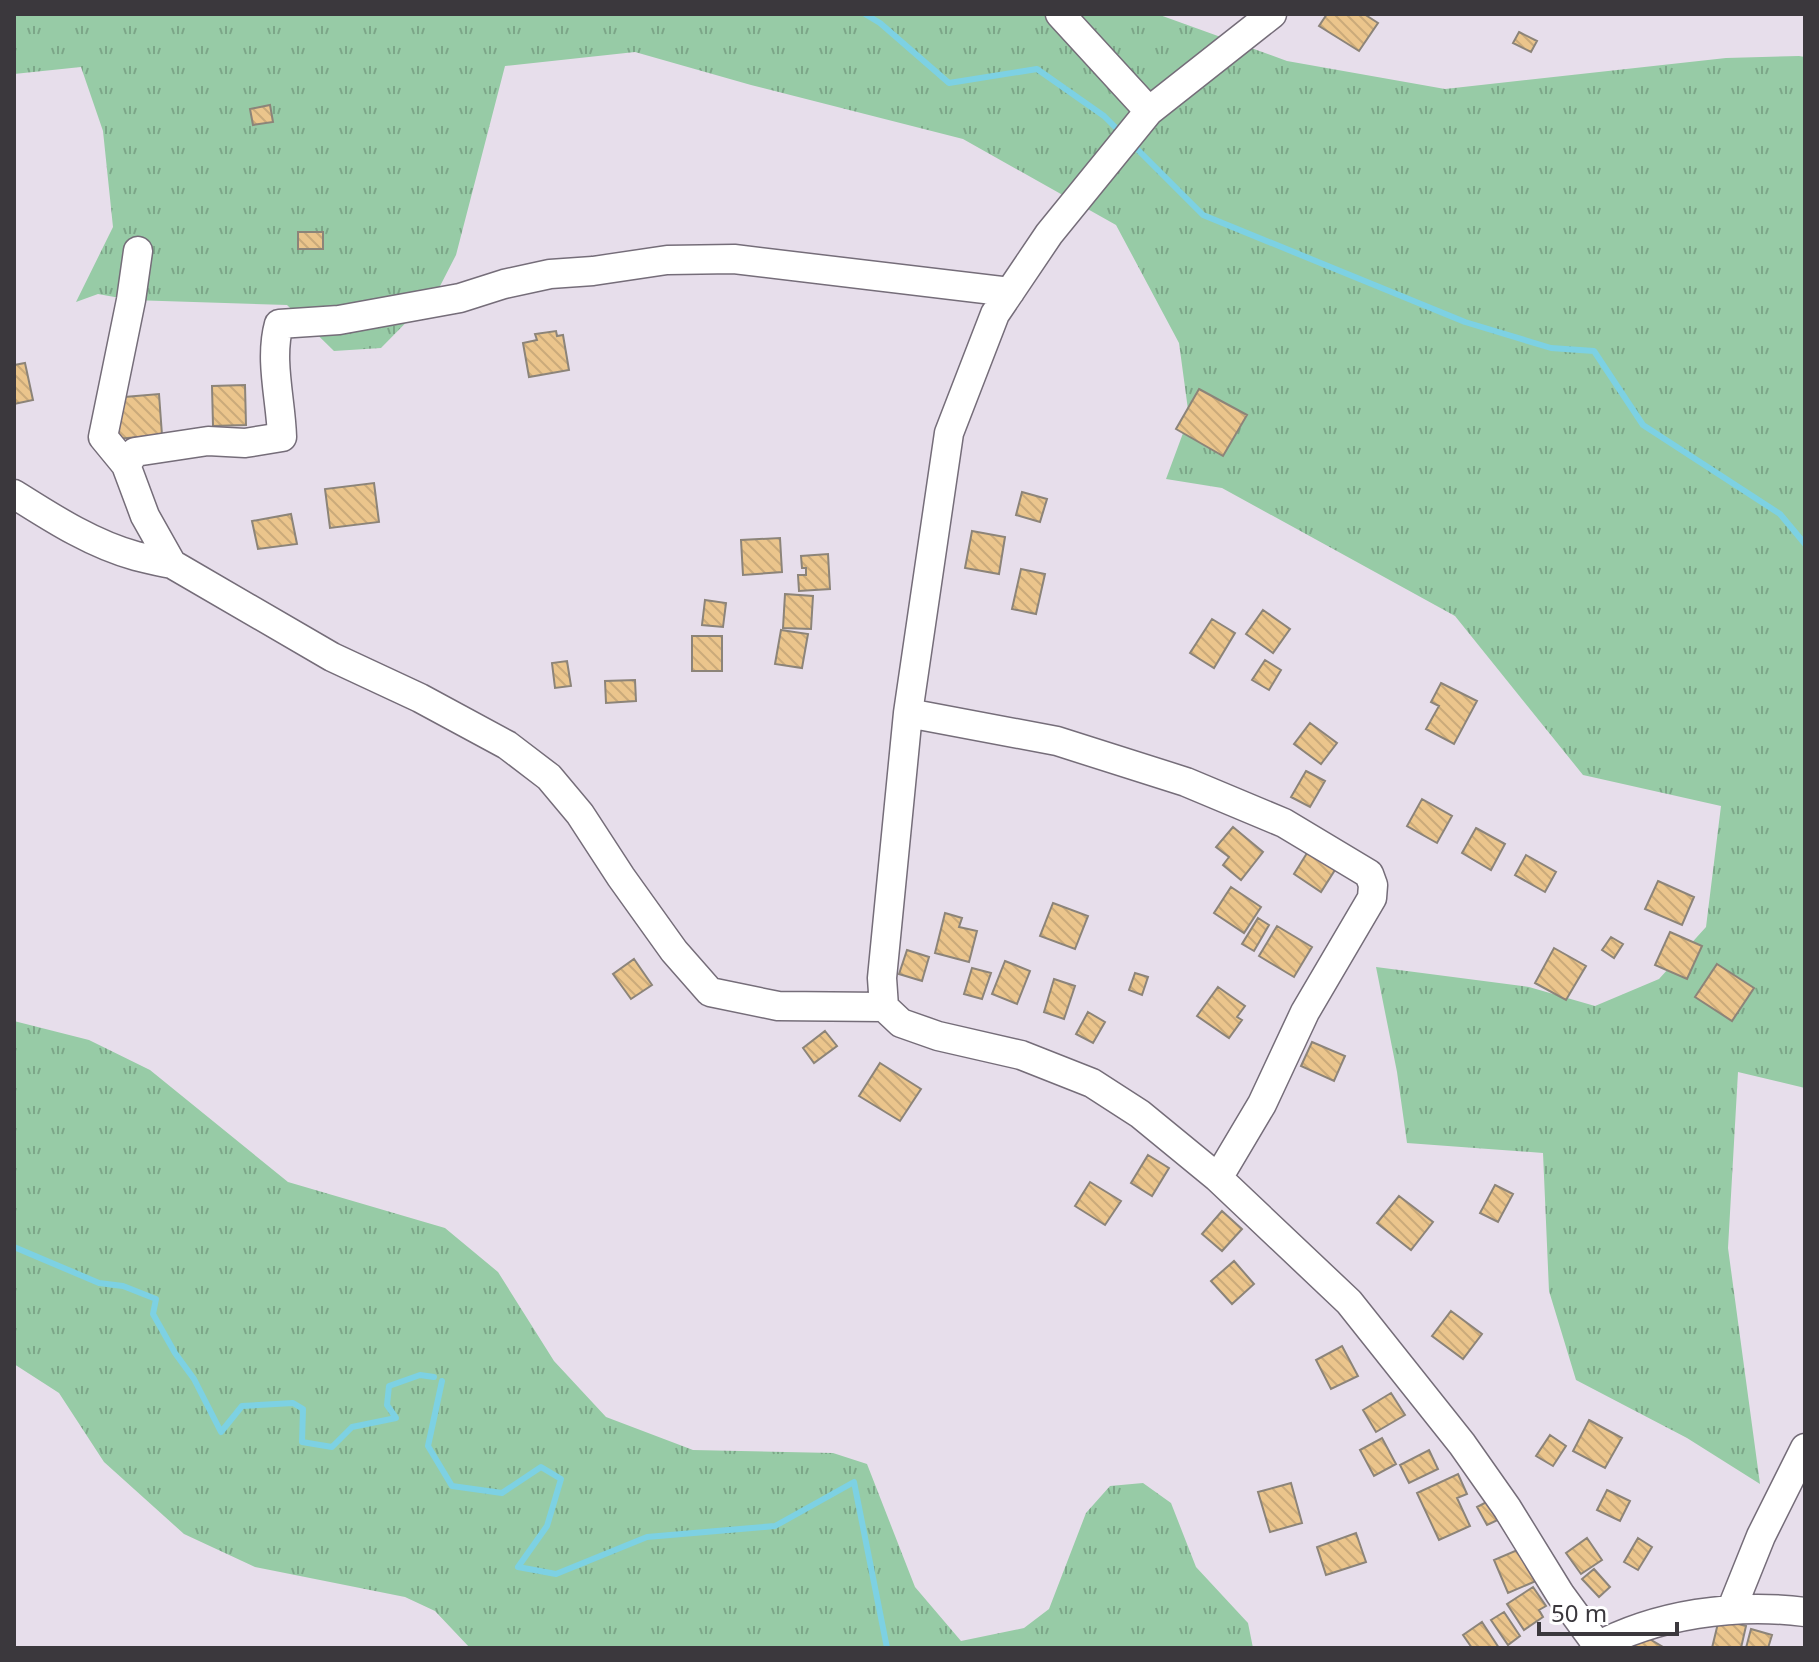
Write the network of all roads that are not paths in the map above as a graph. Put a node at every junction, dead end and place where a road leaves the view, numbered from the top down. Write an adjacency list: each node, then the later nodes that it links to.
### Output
1 (1060, 14): 3 (street)
2 (1272, 14): 3 (street)
3 (1149, 111): 5 (street)
4 (138, 251): 6 (street)
5 (1010, 292): 6 (street); 9 (street)
6 (126, 465): 8 (street)
7 (14, 494): 8 (street)
8 (172, 564): 10 (street)
9 (908, 713): 10 (street); 11 (street)
10 (884, 1007): 11 (street)
11 (1218, 1178): 15 (street)
12 (1805, 1448): 13 (street)
13 (1732, 1608): 14 (street); 15 (street)
14 (1805, 1612)
15 (1596, 1647)

